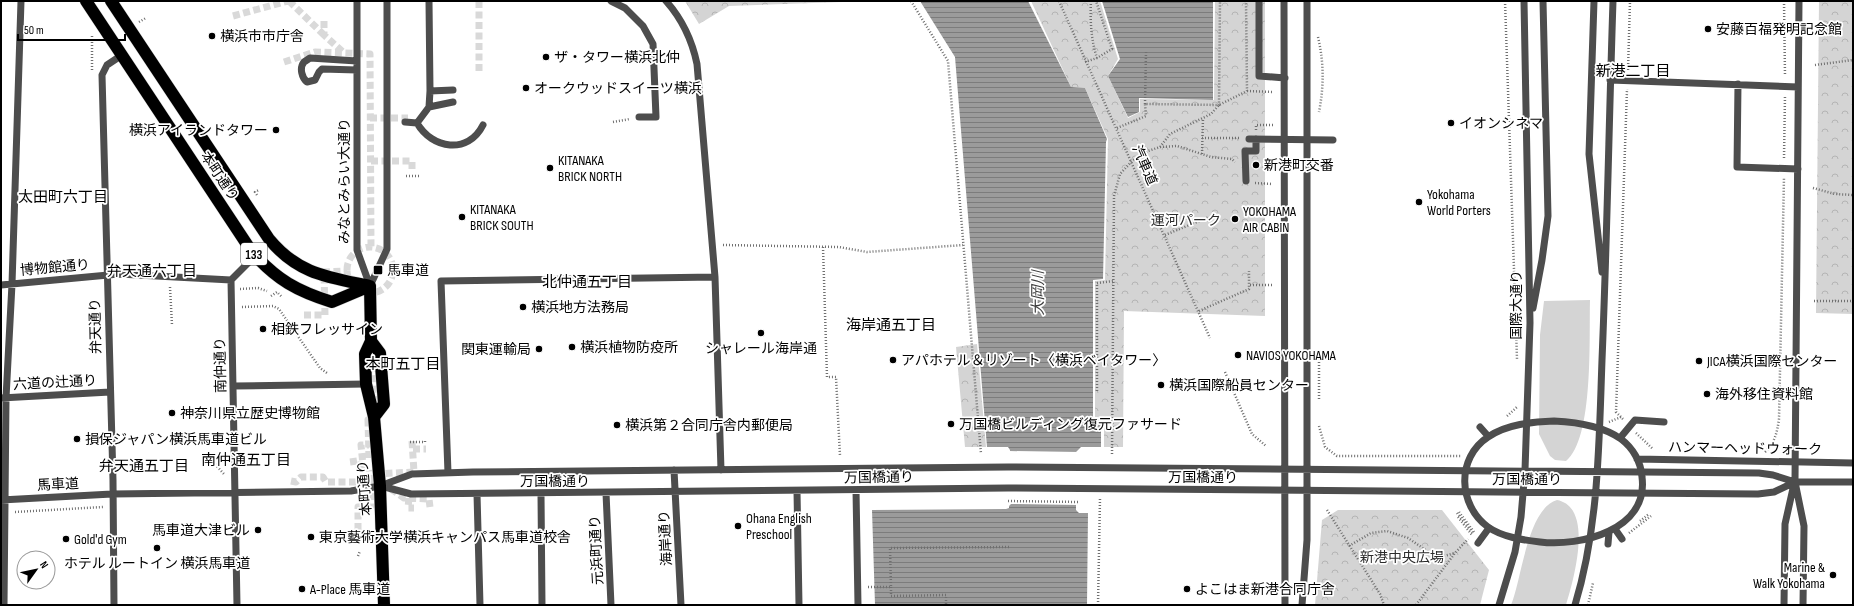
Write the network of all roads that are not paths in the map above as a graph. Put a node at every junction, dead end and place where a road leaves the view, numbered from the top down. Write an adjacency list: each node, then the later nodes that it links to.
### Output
1 (21, 1): 39 (street)
2 (86, 1): 17 (highway, 本町通り / 133)
3 (111, 1): 41 (highway, 本町通り / 133)
4 (357, 1): 18 (street, みなとみらい大通り)
5 (387, 1): 41 (street)
6 (429, 1): 25 (street)
7 (611, 1): 28 (street)
8 (666, 1): 37 (street)
9 (1259, 1): 20 (street)
10 (1284, 1): 20 (street)
11 (1307, 1): 57 (street)
12 (1524, 1): 43 (street, 国際大通り)
13 (1543, 1): 43 (street)
14 (1594, 1): 42 (street)
15 (1612, 1): 21 (street)
16 (1799, 1): 23 (street)
17 (122, 55): 35 (highway, 本町通り / 133); 36 (street, 弁天通り)
18 (357, 61): 19 (street, みなとみらい大通り); 19 (street)
19 (357, 70): 41 (street, みなとみらい大通り)
20 (1285, 78): 56 (street)
21 (1610, 80): 22 (street); 42 (street)
22 (1738, 84): 23 (street); 33 (street)
23 (1798, 87): 33 (street)
24 (453, 90): 25 (street)
25 (430, 91): 27 (street)
26 (453, 102): 27 (street)
27 (430, 107): 30 (street)
28 (639, 118)
29 (405, 122): 30 (street)
30 (417, 123): 31 (street)
31 (483, 125)
32 (1333, 140): 34 (street, bridge)
33 (1798, 169): 63 (street)
34 (1246, 181)
35 (252, 252): 38 (street); 41 (highway, 本町通り / 133)
36 (107, 276): 38 (street, 博物館通り); 39 (street, 博物館通り); 47 (street, 弁天通り)
37 (715, 277): 59 (street); 62 (street)
38 (231, 280): 46 (street, 南仲通り)
39 (12, 284): 40 (street, 博物館通り); 48 (street)
40 (1, 285)
41 (370, 286): 44 (highway, 本町通り)
42 (1604, 298): 61 (street)
43 (1530, 323): 60 (street, 国際大通り)
44 (371, 341): 45 (highway, 本町通り); 49 (highway, 本町通り)
45 (366, 384): 46 (street); 49 (highway, 本町通り)
46 (234, 386): 70 (street, 南仲通り)
47 (110, 392): 48 (street, 六道の辻通り); 75 (street, 弁天通り)
48 (4, 398): 78 (street)
49 (374, 417): 65 (highway, 本町通り)
50 (1664, 422): 53 (street, bridge)
51 (1480, 427): 52 (street, bridge)
52 (1488, 436): 53 (street, bridge); 79 (street, bridge)
53 (1620, 438): 54 (street, bridge)
54 (1637, 458): 55 (street, ハンマーヘッドウォーク, bridge); 80 (street, bridge)
55 (1853, 463)
56 (1285, 469): 57 (street, 万国橋通り); 59 (street, 万国橋通り); 67 (street)
57 (1307, 469): 60 (street, 万国橋通り); 69 (street)
58 (674, 470): 59 (street, 万国橋通り); 62 (street, 万国橋通り); 73 (street, 海岸通り)
59 (721, 470)
60 (1525, 470): 61 (street, 万国橋通り); 71 (street, 国際大通り)
61 (1597, 471): 63 (street, 万国橋通り); 74 (street)
62 (448, 473): 65 (street, 万国橋通り)
63 (1795, 482): 64 (street); 74 (street, 万国橋通り); 98 (street); 99 (street)
64 (1853, 482)
65 (380, 486): 70 (street, 馬車道); 76 (street, 万国橋通り); 87 (highway, 本町通り)
66 (856, 490): 67 (street, 万国橋通り); 68 (street, 万国橋通り); 93 (street)
67 (1285, 490): 69 (street, 万国橋通り); 94 (street)
68 (797, 491): 73 (street, 万国橋通り); 92 (street)
69 (1307, 491): 71 (street, 万国橋通り); 95 (street)
70 (235, 492): 75 (street, 馬車道); 86 (street, 南仲通り)
71 (1524, 492): 74 (street, 万国橋通り); 96 (street, 国際大通り)
72 (606, 493): 73 (street, 万国橋通り); 77 (street, 万国橋通り); 90 (street, 元浜町通り)
73 (675, 493): 91 (street, 海岸通り)
74 (1596, 493): 97 (street)
75 (112, 494): 78 (street, 馬車道); 85 (street, 弁天通り)
76 (477, 494): 77 (street, 万国橋通り); 88 (street)
77 (541, 494): 89 (street)
78 (3, 500): 84 (street)
79 (1489, 528): 80 (street, bridge); 82 (street)
80 (1612, 530): 81 (street); 83 (street)
81 (1622, 539)
82 (1479, 542)
83 (1608, 544)
84 (4, 605)
85 (114, 605)
86 (237, 605)
87 (384, 605)
88 (480, 605)
89 (542, 605)
90 (611, 605)
91 (681, 605)
92 (799, 605)
93 (858, 605)
94 (1285, 605)
95 (1302, 605)
96 (1499, 605)
97 (1575, 605)
98 (1784, 605)
99 (1803, 605)

